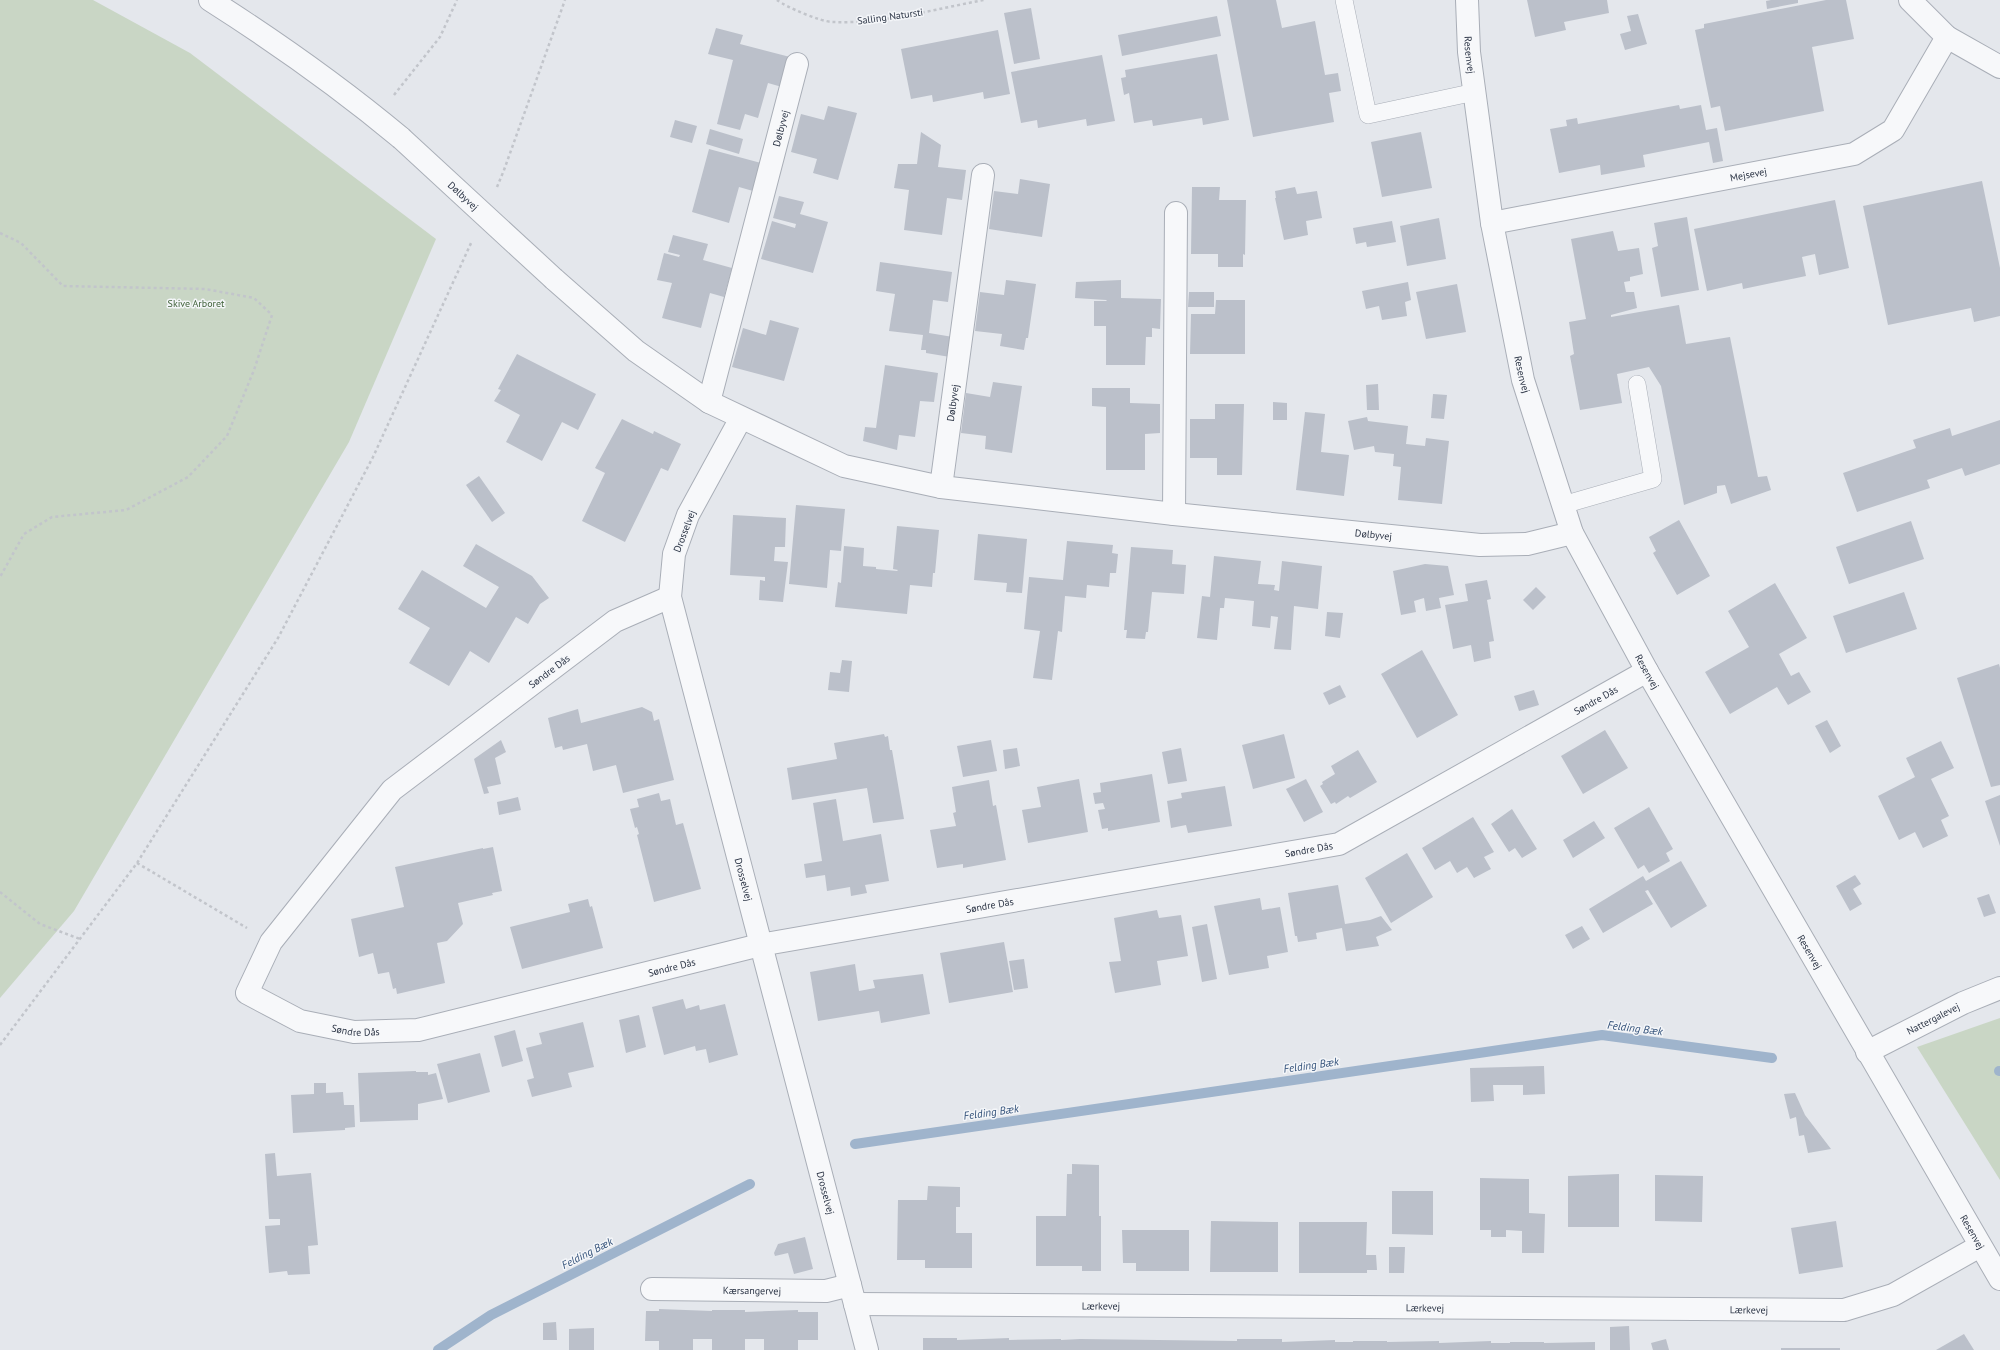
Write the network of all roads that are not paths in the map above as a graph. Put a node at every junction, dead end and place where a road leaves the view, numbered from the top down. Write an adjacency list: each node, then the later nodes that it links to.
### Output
1 (210, 0): 13 (street, Dølbyvej, bridge)
2 (1344, 0): 8 (lane)
3 (1467, 0): 8 (street, Resenvej)
4 (1910, 0): 5 (street)
5 (1947, 37): 7 (street); 11 (street, Mejsevej)
6 (797, 64): 13 (street, Dølbyvej)
7 (2000, 66)
8 (1475, 92): 11 (street, Resenvej)
9 (983, 175): 15 (street, Dølbyvej)
10 (1176, 213): 17 (street)
11 (1492, 224): 16 (street, Resenvej)
12 (1637, 384): 16 (lane)
13 (708, 402): 14 (street, Dølbyvej)
14 (741, 418): 15 (street, Dølbyvej); 19 (street, Drosselvej)
15 (941, 488): 17 (street, Dølbyvej)
16 (1563, 505): 18 (street, Resenvej)
17 (1174, 514): 18 (street, Dølbyvej)
18 (1572, 533): 20 (street, Resenvej)
19 (670, 597): 21 (street, Drosselvej); 21 (street, Søndre Dås)
20 (1647, 671): 21 (street, Søndre Dås); 23 (street, Resenvej)
21 (760, 945): 27 (street, Drosselvej)
22 (2000, 988): 23 (street, Nattergalevej)
23 (1867, 1052): 24 (street, Resenvej)
24 (1980, 1246): 25 (street, Resenvej); 27 (street, Lærkevej)
25 (2000, 1279)
26 (652, 1288): 27 (street, Kærsangervej)
27 (853, 1295): 28 (street, Drosselvej)
28 (867, 1350)

